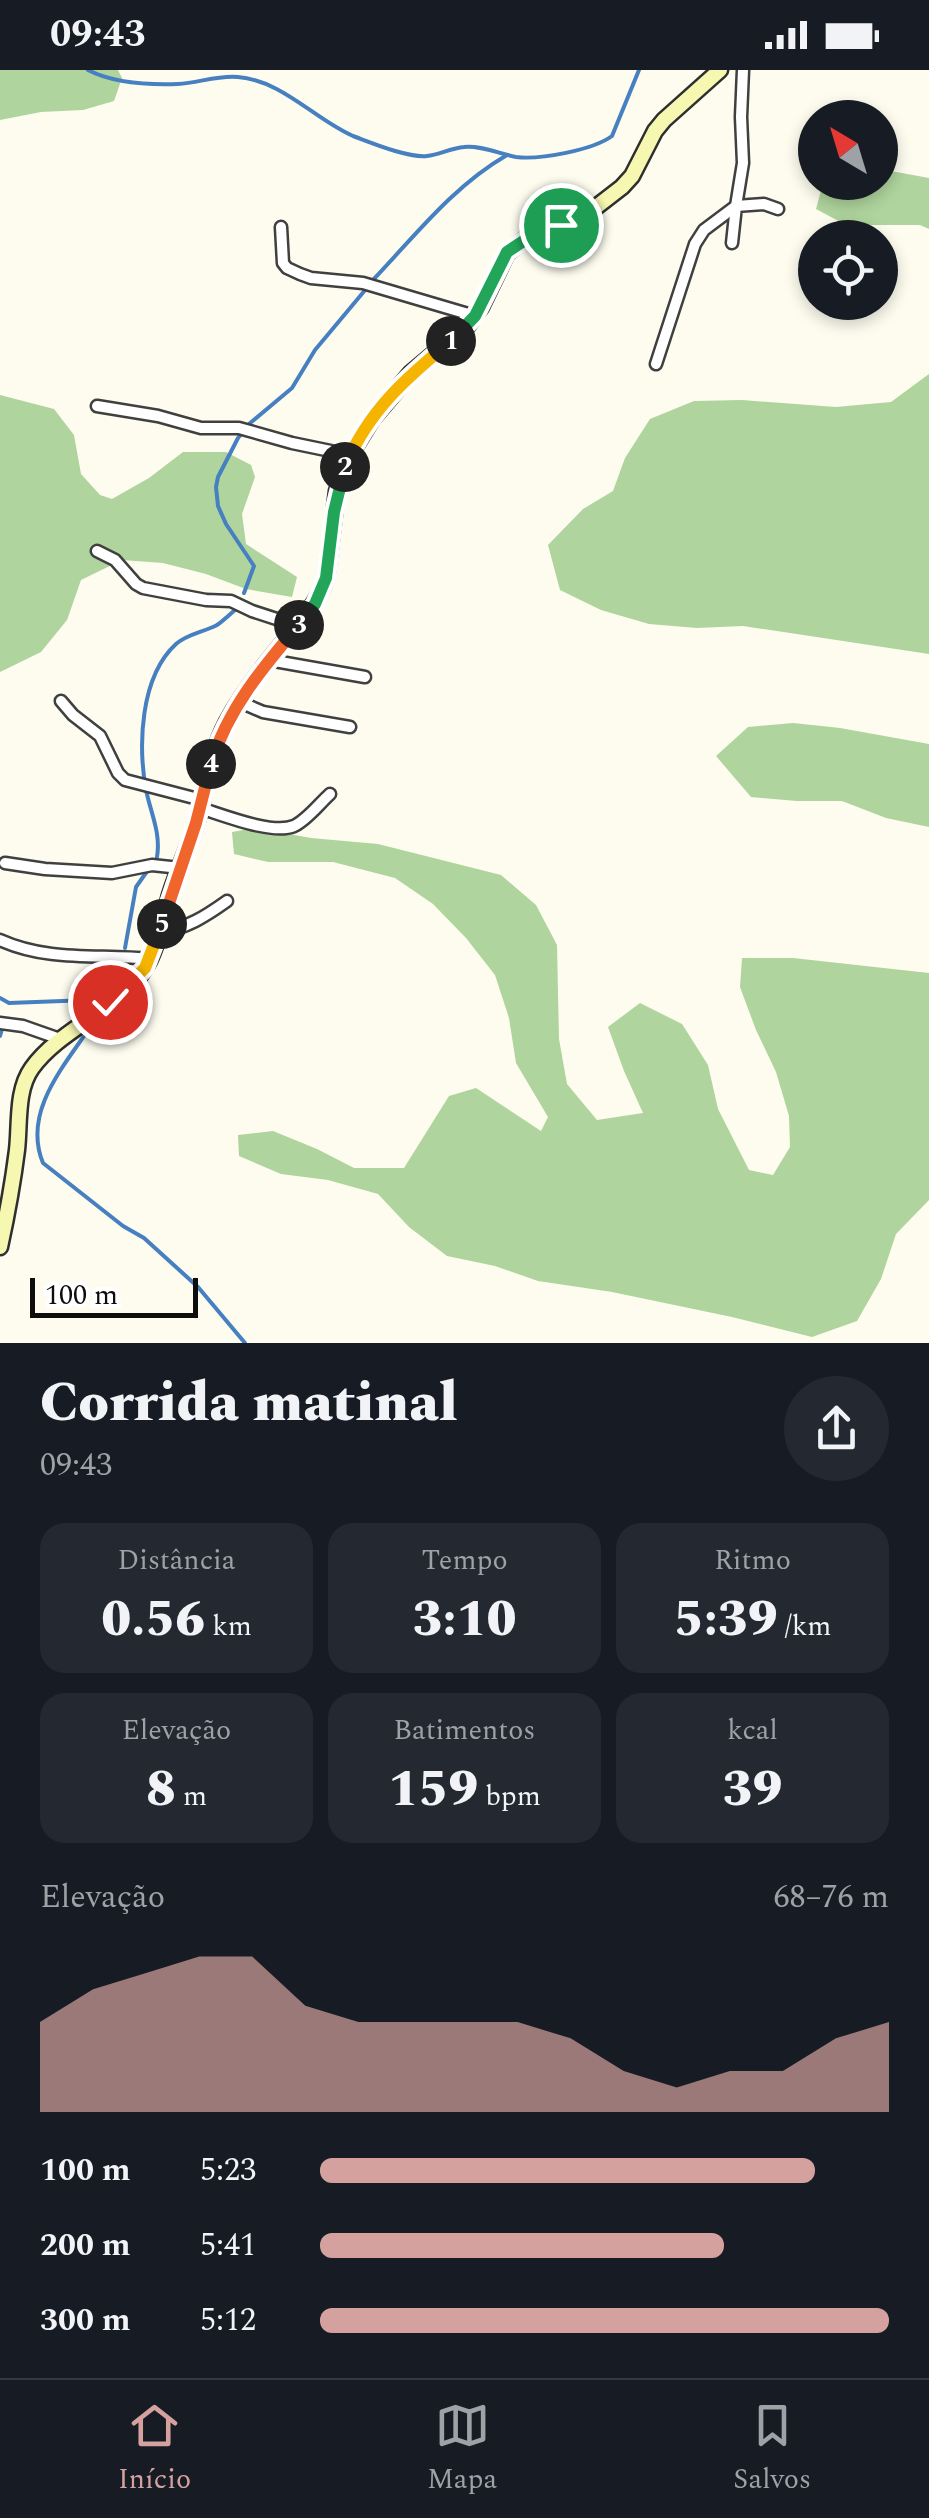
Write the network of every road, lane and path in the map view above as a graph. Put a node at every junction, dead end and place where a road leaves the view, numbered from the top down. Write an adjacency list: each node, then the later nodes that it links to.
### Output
1 (720, 70): 7 (street)
2 (742, 70): 3 (street)
3 (736, 206): 4 (street); 6 (street); 8 (street)
4 (778, 208)
5 (281, 227): 7 (street)
6 (732, 244)
7 (475, 316): 10 (street)
8 (656, 364)
9 (97, 406): 10 (street)
10 (350, 454): 12 (street)
11 (97, 552): 12 (street)
12 (298, 626): 13 (street)
13 (269, 660): 14 (street); 16 (street)
14 (365, 677)
15 (62, 701): 19 (street)
16 (240, 702): 17 (street); 19 (street)
17 (350, 727)
18 (330, 794): 19 (street)
19 (201, 804): 21 (street)
20 (4, 863): 21 (street)
21 (180, 868): 23 (street)
22 (227, 901): 23 (street)
23 (160, 932): 25 (street)
24 (0, 940): 25 (street)
25 (150, 959): 27 (street)
26 (0, 1023): 27 (street)
27 (60, 1039): 28 (street)
28 (0, 1248)

